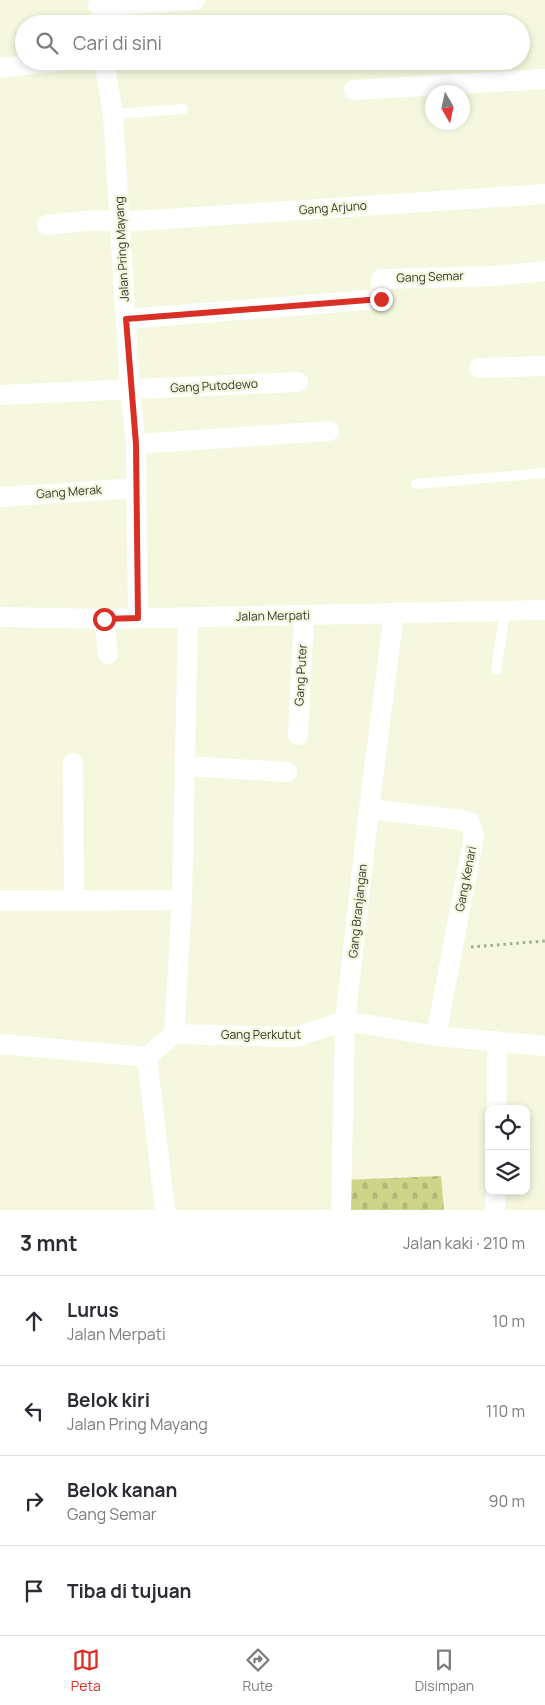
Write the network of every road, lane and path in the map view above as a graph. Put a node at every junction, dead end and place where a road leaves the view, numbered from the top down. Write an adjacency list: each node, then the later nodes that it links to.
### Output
1 (195, 0): 2 (street)
2 (99, 10)
3 (15, 66): 4 (street)
4 (0, 68)
5 (106, 70): 9 (street, Jalan Pring Mayang)
6 (545, 79): 7 (street)
7 (354, 90)
8 (183, 108): 9 (lane)
9 (113, 114): 11 (street, Jalan Pring Mayang)
10 (545, 194): 11 (street, Gang Arjuno)
11 (120, 222): 12 (street, Gang Arjuno); 14 (street, Jalan Pring Mayang)
12 (47, 225)
13 (545, 270): 14 (street, Gang Semar)
14 (126, 319): 18 (street, Jalan Pring Mayang)
15 (545, 366): 16 (street)
16 (479, 368)
17 (298, 382): 18 (street, Gang Putodewo)
18 (130, 390): 19 (street, Gang Putodewo); 21 (street, Jalan Pring Mayang)
19 (0, 395)
20 (329, 431): 21 (street)
21 (136, 444): 24 (street, Jalan Pring Mayang)
22 (545, 474): 23 (lane)
23 (416, 484)
24 (137, 488): 25 (street, Gang Merak); 31 (street, Jalan Pring Mayang)
25 (0, 497)
26 (545, 610): 27 (street, Jalan Merpati)
27 (505, 611): 28 (street, Jalan Merpati); 35 (lane)
28 (394, 613): 29 (street, Jalan Merpati); 40 (street, Gang Branjangan)
29 (304, 616): 32 (street, Jalan Merpati); 36 (street, Gang Puter)
30 (0, 617): 33 (street, Jalan Merpati)
31 (138, 618): 32 (street, Jalan Merpati); 33 (street, Jalan Merpati)
32 (188, 618): 38 (street)
33 (104, 619): 34 (street)
34 (108, 654)
35 (496, 670)
36 (298, 735)
37 (73, 762): 43 (street)
38 (185, 766): 39 (street); 41 (street)
39 (287, 772)
40 (369, 809): 45 (street, Gang Kenari); 46 (street, Gang Branjangan)
41 (182, 900): 43 (street); 47 (street)
42 (0, 901): 43 (street)
43 (74, 902)
44 (545, 941): 45 (path)
45 (452, 948): 48 (street, Gang Kenari)
46 (345, 1021): 47 (street, Gang Perkutut); 48 (street); 56 (street, Gang Branjangan)
47 (174, 1034): 52 (street)
48 (436, 1036): 49 (street)
49 (497, 1041): 51 (street); 53 (street)
50 (0, 1044): 52 (street)
51 (545, 1046)
52 (147, 1057): 55 (street)
53 (497, 1105)
54 (496, 1195): 57 (street)
55 (165, 1210)
56 (341, 1210)
57 (495, 1210)

